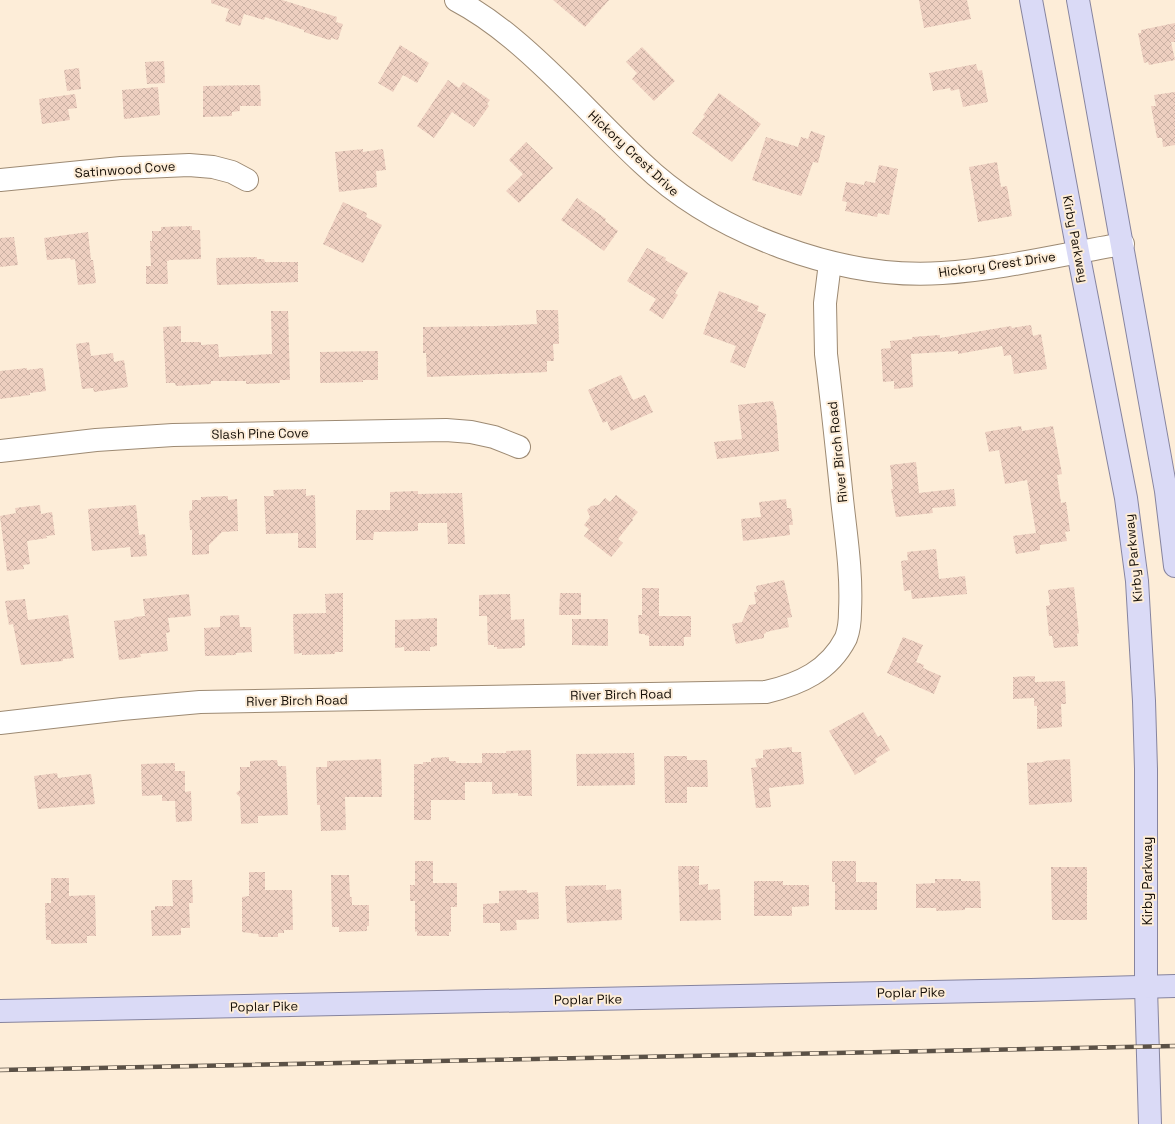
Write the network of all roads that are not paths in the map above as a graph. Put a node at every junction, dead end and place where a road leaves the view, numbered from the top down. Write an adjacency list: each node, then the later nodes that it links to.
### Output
1 (1031, 0): 7 (main road, Kirby Parkway)
2 (1078, 0): 6 (main road)
3 (471, 3): 8 (street, Hickory Crest Drive)
4 (0, 180): 5 (street, Satinwood Cove)
5 (247, 180)
6 (1122, 244): 7 (street, Hickory Crest Drive); 11 (main road)
7 (1078, 252): 8 (street, Hickory Crest Drive); 14 (main road, Kirby Parkway)
8 (830, 263): 12 (street, River Birch Road)
9 (519, 447): 10 (street, Slash Pine Cove)
10 (0, 451)
11 (1175, 566)
12 (0, 723)
13 (1175, 986): 14 (main road, Poplar Pike)
14 (1146, 987): 15 (main road, Poplar Pike); 16 (main road, Kirby Parkway)
15 (0, 1011)
16 (1150, 1124)

